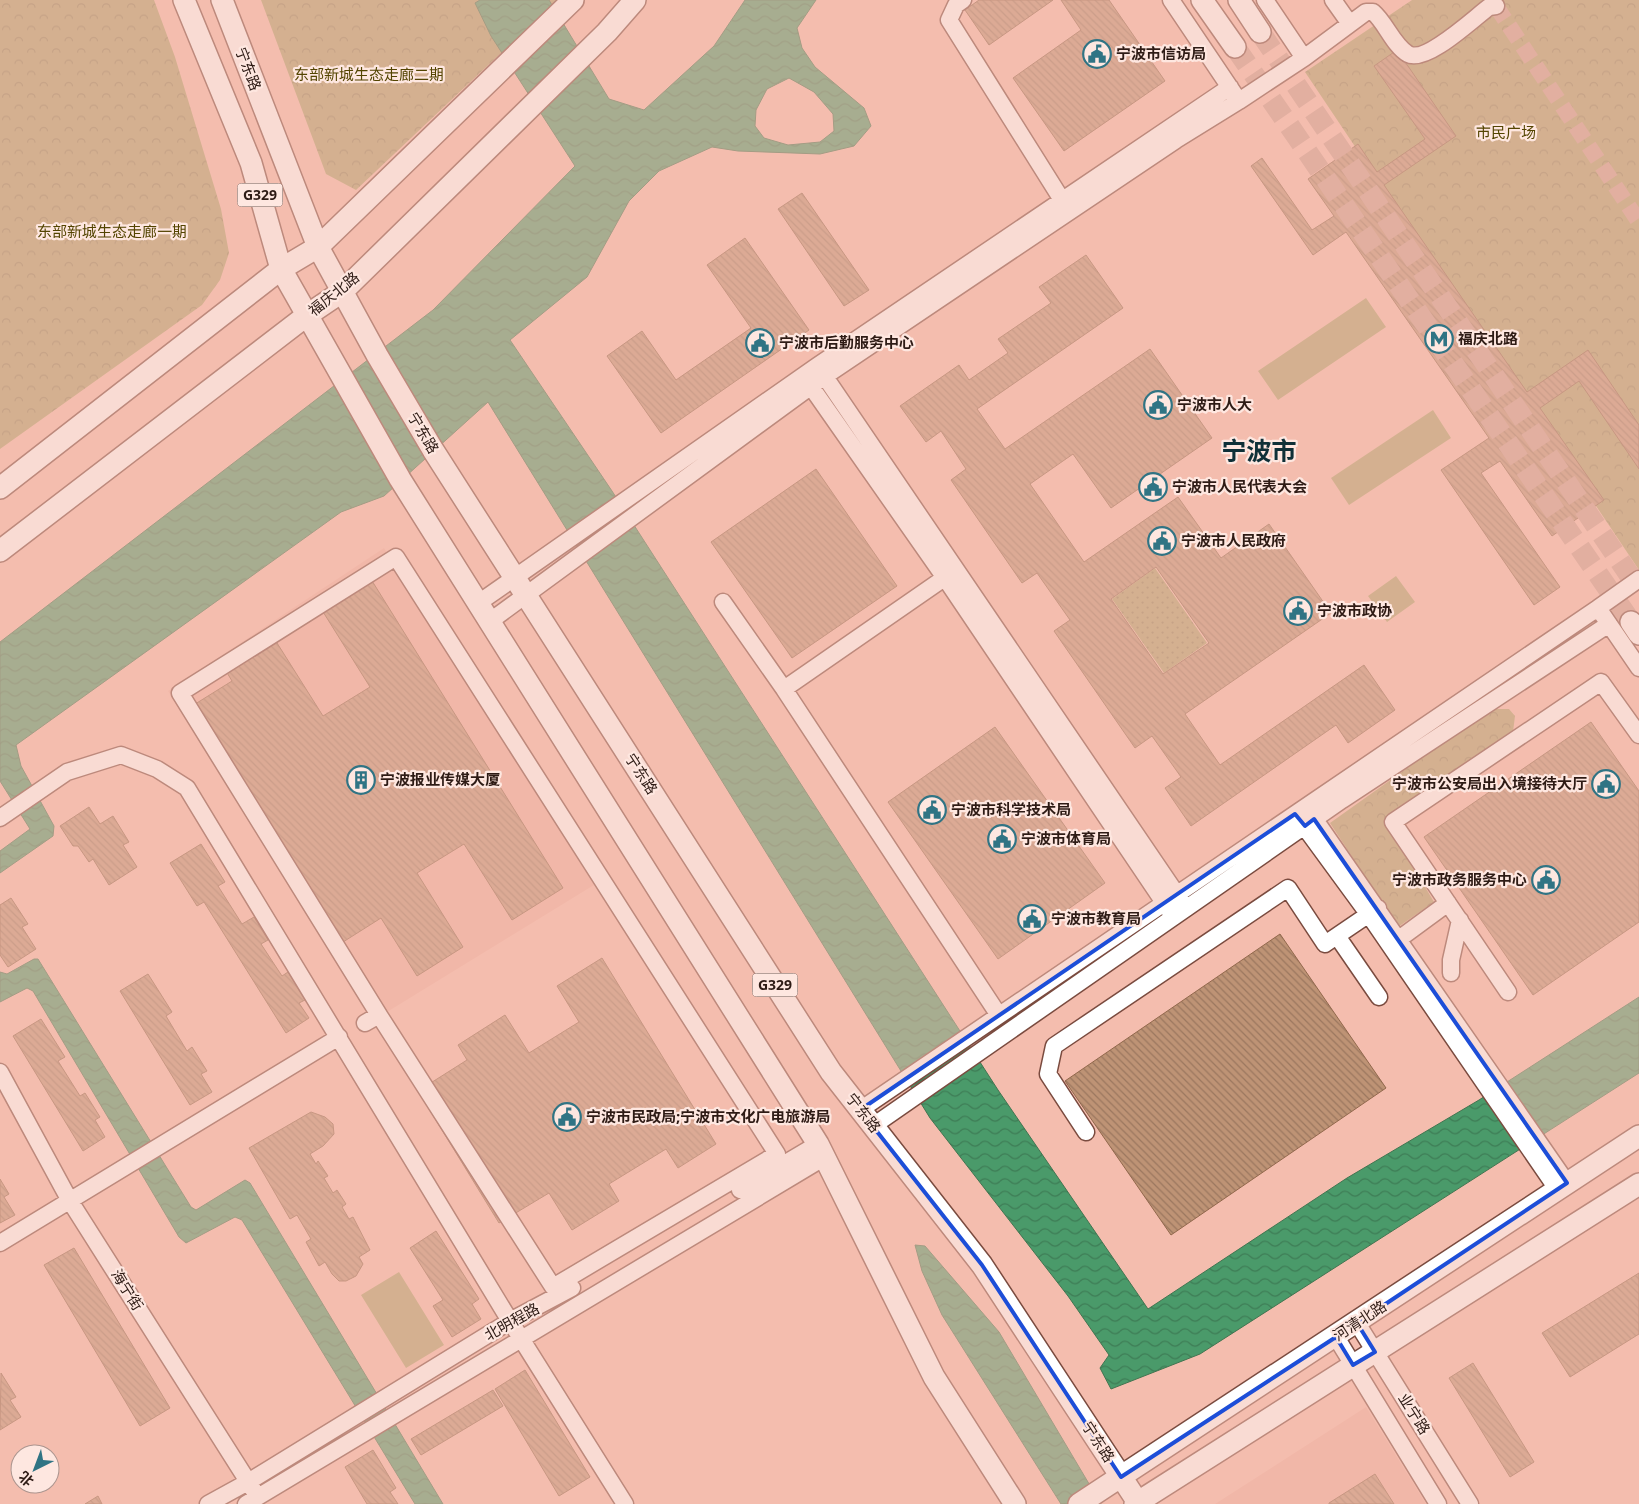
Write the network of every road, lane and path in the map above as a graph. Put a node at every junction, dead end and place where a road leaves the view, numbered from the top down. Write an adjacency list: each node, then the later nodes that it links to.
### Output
1 (184, 0): 20 (main road, G329)
2 (222, 0): 19 (main road, 宁东路 / G329)
3 (573, 0): 19 (main road)
4 (635, 0): 21 (main road, 福庆北路)
5 (963, 0): 18 (street)
6 (1171, 0): 16 (street)
7 (1202, 0): 14 (main road)
8 (1239, 0): 13 (main road)
9 (1265, 0): 15 (street)
10 (1333, 0): 12 (street)
11 (1496, 6): 12 (street)
12 (1350, 24): 15 (street)
13 (1260, 32)
14 (1235, 47)
15 (1304, 58): 17 (street)
16 (1230, 87): 17 (street); 18 (street)
17 (1239, 101): 18 (street)
18 (1065, 206): 23 (street)
19 (318, 247): 20 (main road); 21 (main road, 宁东路 / G329)
20 (281, 269): 22 (main road, G329); 25 (main road)
21 (342, 290): 22 (main road, 福庆北路); 28 (main road, 宁东路 / G329)
22 (306, 316): 26 (main road, 福庆北路); 32 (main road, G329)
23 (821, 371): 24 (street); 27 (street)
24 (808, 381): 27 (street); 28 (street); 30 (street)
25 (0, 488)
26 (0, 551)
27 (951, 574): 37 (street); 41 (street)
28 (514, 577): 30 (main road, 宁东路 / G329); 32 (street)
29 (1639, 579): 33 (street)
30 (527, 596): 34 (street); 55 (main road, 宁东路 / G329)
31 (723, 602): 37 (street)
32 (477, 604): 34 (main road, G329)
33 (1598, 608): 35 (street); 39 (street)
34 (490, 622): 58 (main road, G329)
35 (1609, 624): 36 (street); 39 (street)
36 (1639, 668)
37 (784, 689): 51 (street)
38 (1639, 735): 42 (street)
39 (1305, 816): 41 (street); 43 (street); 44 (street)
40 (0, 818): 53 (street)
41 (1170, 898): 43 (street); 51 (street)
42 (1448, 903): 45 (street); 47 (street)
43 (1180, 912): 55 (street)
44 (1373, 912): 46 (street); 47 (street); 59 (street)
45 (1460, 920): 48 (street); 49 (street)
46 (1337, 936): 50 (street); 56 (street)
47 (1400, 939): 59 (street)
48 (1452, 973)
49 (1508, 992)
50 (1379, 997)
51 (998, 1014): 55 (street)
52 (372, 1019): 52 (street)
53 (339, 1036): 61 (street); 63 (street)
54 (0, 1072): 61 (street, 海宁街)
55 (867, 1118): 69 (main road, 宁东路 / G329)
56 (1086, 1132)
57 (1639, 1136): 59 (main road, 河清北路)
58 (821, 1150): 63 (street, 北明程路); 66 (street, 北明程路); 75 (main road, G329)
59 (1562, 1186): 64 (main road, 河清北路)
60 (1638, 1188): 67 (main road)
61 (70, 1201): 62 (street); 70 (street, 海宁街)
62 (0, 1243)
63 (510, 1321): 66 (street); 70 (street, 北明程路)
64 (1357, 1323): 65 (main road, 河清北路); 67 (street, 业宁路)
65 (1336, 1337): 68 (street, 业宁路); 69 (main road, 河清北路)
66 (521, 1338): 71 (street, 北明程路); 74 (street)
67 (1375, 1352): 68 (main road); 78 (street, 业宁路)
68 (1353, 1365): 72 (main road); 77 (street, 业宁路)
69 (1121, 1477): 72 (main road, 宁东路 / G329); 76 (main road, 河清北路)
70 (248, 1482): 71 (street, 海宁街); 73 (street, 北明程路)
71 (255, 1502)
72 (1137, 1503)
73 (208, 1504)
74 (625, 1504)
75 (1015, 1504)
76 (1079, 1504)
77 (1438, 1504)
78 (1470, 1504)

